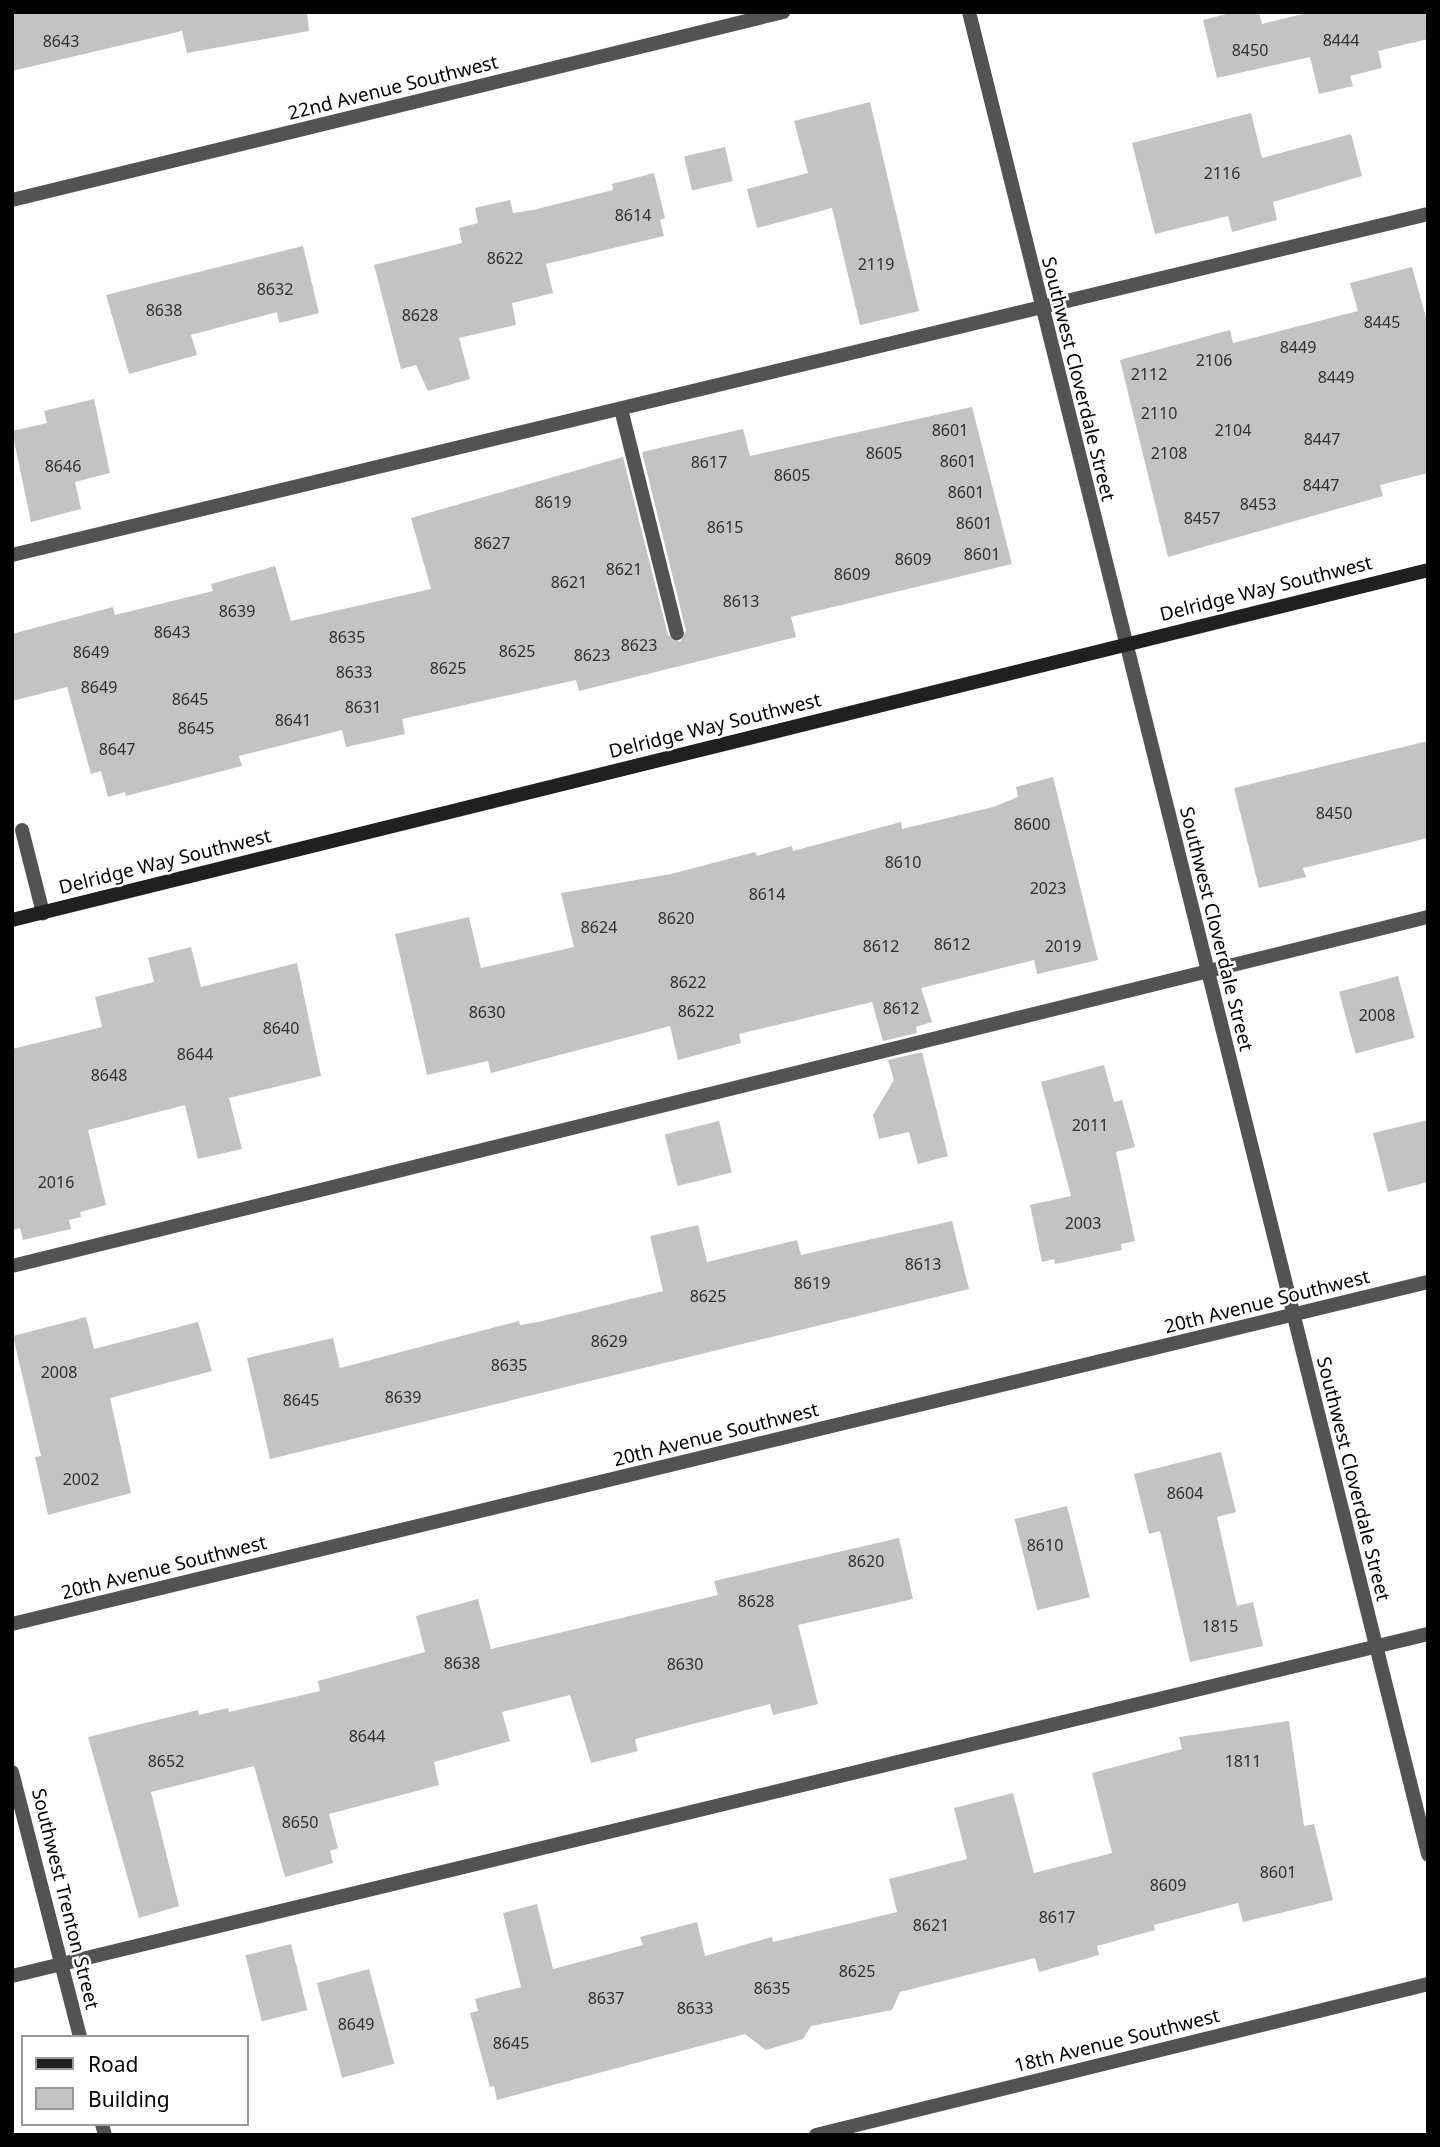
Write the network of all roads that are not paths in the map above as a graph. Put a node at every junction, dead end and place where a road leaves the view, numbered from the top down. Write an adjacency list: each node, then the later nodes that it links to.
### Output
1 (783, 12): 3 (street, 22nd Avenue Southwest)
2 (968, 12): 5 (street, Southwest Cloverdale Street)
3 (12, 200)
4 (1428, 214): 5 (street)
5 (1040, 309): 6 (street); 10 (street, Southwest Cloverdale Street)
6 (621, 409): 7 (street); 9 (street)
7 (12, 555)
8 (1428, 570): 10 (main road, Delridge Way Southwest)
9 (677, 633)
10 (1124, 643): 12 (main road, Delridge Way Southwest); 15 (street, Southwest Cloverdale Street)
11 (22, 830): 12 (street)
12 (43, 913): 14 (main road, Delridge Way Southwest)
13 (1428, 917): 15 (street)
14 (12, 920)
15 (1206, 971): 16 (street); 18 (street, Southwest Cloverdale Street)
16 (12, 1266)
17 (1428, 1282): 18 (street, 20th Avenue Southwest)
18 (1292, 1316): 19 (street, 20th Avenue Southwest); 21 (street, Southwest Cloverdale Street)
19 (12, 1624)
20 (1428, 1634): 21 (street)
21 (1375, 1647): 23 (street, Southwest Cloverdale Street); 24 (street)
22 (12, 1772): 24 (street, Southwest Trenton Street)
23 (1428, 1855)
24 (62, 1964): 25 (street); 27 (street, Southwest Trenton Street)
25 (12, 1976)
26 (1428, 1984): 28 (street, 18th Avenue Southwest)
27 (80, 2035)
28 (816, 2135)

